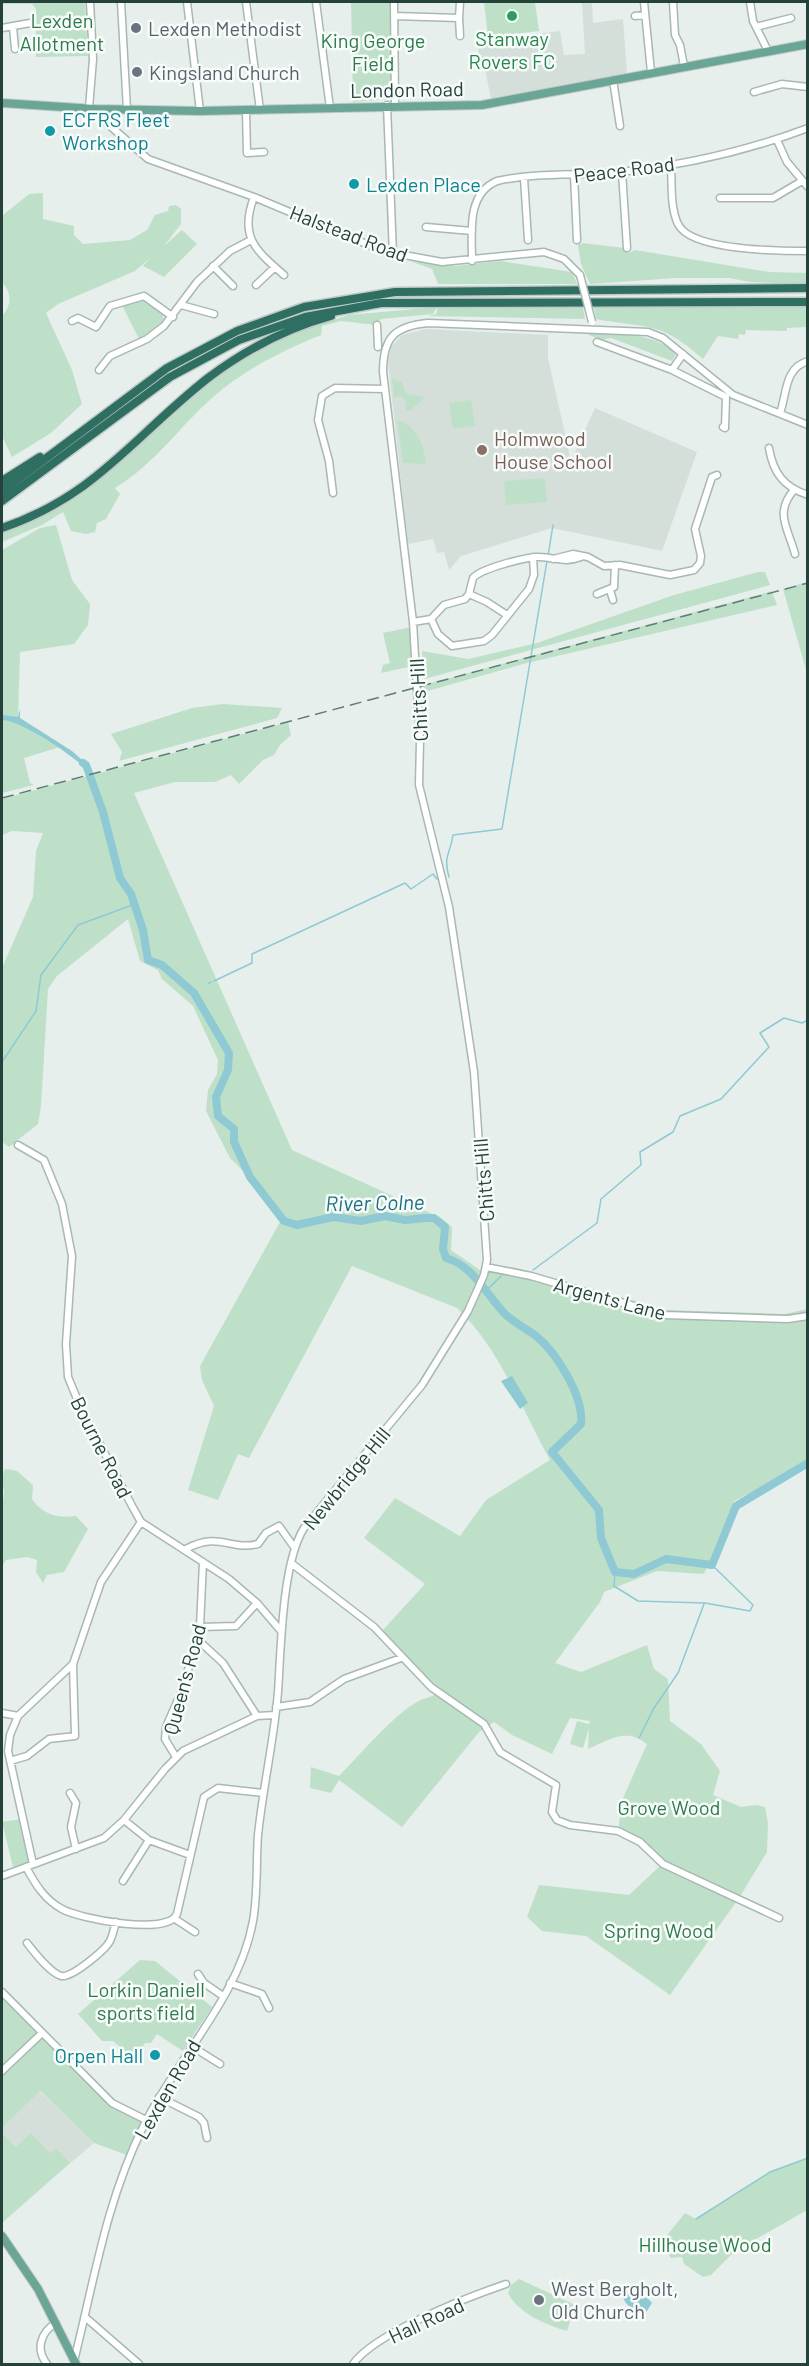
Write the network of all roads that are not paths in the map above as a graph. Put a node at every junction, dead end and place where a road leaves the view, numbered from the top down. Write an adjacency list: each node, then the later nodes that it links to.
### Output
1 (90, 2): 32 (street)
2 (120, 2): 33 (street)
3 (187, 2): 35 (street)
4 (246, 2): 34 (street)
5 (316, 2): 31 (street)
6 (394, 2): 12 (street)
7 (460, 2): 14 (street)
8 (644, 2): 11 (street)
9 (673, 2): 24 (street)
10 (750, 2): 18 (street)
11 (645, 15): 13 (street); 25 (street)
12 (394, 16): 14 (street); 30 (street)
13 (635, 16)
14 (459, 18): 20 (street)
15 (790, 18): 18 (street)
16 (30, 23): 17 (street)
17 (13, 27): 19 (street); 22 (street)
18 (756, 27): 23 (street)
19 (2, 28)
20 (460, 36)
21 (807, 44): 23 (main road, London Road)
22 (15, 48)
23 (768, 51): 24 (main road, London Road)
24 (684, 66): 25 (main road, London Road)
25 (651, 72): 26 (main road, London Road)
26 (613, 80): 30 (main road, London Road); 37 (street)
27 (807, 87): 28 (street)
28 (754, 92)
29 (2, 103): 32 (main road, London Road)
30 (391, 105): 31 (main road, London Road); 56 (street)
31 (330, 108): 34 (main road, London Road)
32 (92, 109): 33 (main road, London Road); 47 (street, Halstead Road)
33 (127, 110): 35 (main road, London Road)
34 (260, 110): 36 (main road, London Road)
35 (200, 111): 36 (main road, London Road)
36 (246, 111): 40 (street)
37 (620, 126)
38 (807, 128): 39 (street, Peace Road)
39 (777, 140): 41 (street, Peace Road); 45 (street)
40 (264, 152)
41 (671, 164): 42 (street, Peace Road); 55 (street)
42 (622, 172): 43 (street, Peace Road); 54 (street)
43 (574, 175): 44 (street, Peace Road); 53 (street)
44 (524, 178): 50 (street, Peace Road); 52 (street)
45 (802, 181): 46 (street); 48 (street)
46 (807, 187)
47 (254, 196): 51 (street); 56 (street, Halstead Road)
48 (720, 198)
49 (426, 227): 50 (street)
50 (472, 231): 57 (street, Peace Road)
51 (251, 240): 58 (street); 59 (street)
52 (528, 240)
53 (577, 240)
54 (627, 248)
55 (807, 251)
56 (393, 254): 57 (street, Halstead Road)
57 (472, 261): 71 (street, Halstead Road, bridge)
58 (213, 267): 62 (street); 66 (street)
59 (275, 267): 60 (street); 61 (street)
60 (284, 275)
61 (256, 285)
62 (233, 286)
63 (807, 288): 82 (highway)
64 (402, 302): 65 (highway); 90 (highway); 91 (highway)
65 (807, 302)
66 (181, 305): 67 (street); 68 (street)
67 (214, 314)
68 (173, 317): 69 (street); 76 (street)
69 (72, 321)
70 (377, 325): 73 (street)
71 (592, 325): 73 (street); 74 (street)
72 (597, 342): 77 (street)
73 (387, 344): 78 (street, Chitts Hill)
74 (683, 354): 77 (street); 79 (street)
75 (807, 361): 79 (street)
76 (99, 370)
77 (672, 370): 81 (street)
78 (385, 390): 88 (street); 101 (street, Chitts Hill)
79 (780, 413): 80 (street)
80 (807, 424)
81 (723, 427)
82 (69, 440): 85 (highway); 87 (highway)
83 (769, 448): 86 (street)
84 (713, 475): 94 (street)
85 (2, 481)
86 (794, 490): 89 (street); 92 (street)
87 (2, 491)
88 (333, 493)
89 (807, 495)
90 (2, 501)
91 (2, 528)
92 (795, 554)
93 (533, 557): 94 (street); 96 (street); 99 (street)
94 (615, 565): 95 (street)
95 (610, 590): 97 (street); 98 (street)
96 (469, 594): 99 (street); 100 (street)
97 (597, 594)
98 (613, 600)
99 (507, 615): 100 (street)
100 (431, 619): 101 (street)
101 (413, 622): 103 (street, Chitts Hill)
102 (18, 1145): 105 (street, Bourne Road)
103 (486, 1267): 104 (street, Argents Lane); 107 (street, Newbridge Hill)
104 (807, 1316)
105 (141, 1522): 108 (street, Bourne Road); 116 (street)
106 (194, 1545): 107 (street); 108 (street); 109 (street)
107 (294, 1547): 110 (street, Newbridge Hill)
108 (186, 1550): 109 (street, Bourne Road)
109 (201, 1560): 111 (street, Bourne Road); 112 (street, Queen's Road)
110 (291, 1563): 113 (street, Newbridge Hill); 115 (street)
111 (256, 1603): 112 (street); 113 (street, Bourne Road)
112 (200, 1627): 114 (street, Queen's Road)
113 (281, 1631): 117 (street, Newbridge Hill)
114 (197, 1639): 121 (street); 122 (street, Queen's Road)
115 (401, 1658): 117 (street); 133 (street)
116 (73, 1664): 120 (street); 123 (street)
117 (276, 1707): 119 (street, Newbridge Hill)
118 (2, 1713): 120 (street)
119 (275, 1715): 121 (street); 125 (street, Lexden Road)
120 (18, 1716): 123 (street)
121 (257, 1716): 122 (street)
122 (176, 1757): 126 (street)
123 (10, 1761): 130 (street)
124 (70, 1793): 128 (street)
125 (263, 1793): 129 (street); 139 (street, Lexden Road)
126 (124, 1820): 127 (street); 128 (street)
127 (149, 1840): 129 (street); 132 (street)
128 (76, 1849): 130 (street)
129 (190, 1855): 134 (street)
130 (29, 1866): 131 (street); 135 (street)
131 (2, 1876)
132 (123, 1881)
133 (779, 1918)
134 (175, 1919): 135 (street); 136 (street)
135 (116, 1922): 137 (street)
136 (195, 1932)
137 (27, 1943)
138 (198, 1974): 141 (street)
139 (230, 1983): 141 (street, Lexden Road); 142 (street)
140 (2, 1992): 143 (street)
141 (223, 1996): 144 (street, Lexden Road)
142 (269, 2008)
143 (42, 2033): 146 (street); 148 (street)
144 (191, 2046): 145 (street); 147 (street, Lexden Road)
145 (220, 2064)
146 (2, 2071)
147 (159, 2097): 148 (street, Lexden Road); 149 (street)
148 (146, 2120): 152 (street, Lexden Road)
149 (207, 2138)
150 (2, 2235): 153 (main road)
151 (506, 2284): 157 (street, Hall Road)
152 (85, 2317): 154 (street, Lexden Road); 156 (street)
153 (56, 2323): 154 (main road); 155 (street)
154 (75, 2363)
155 (46, 2364)
156 (139, 2364)
157 (353, 2364)

